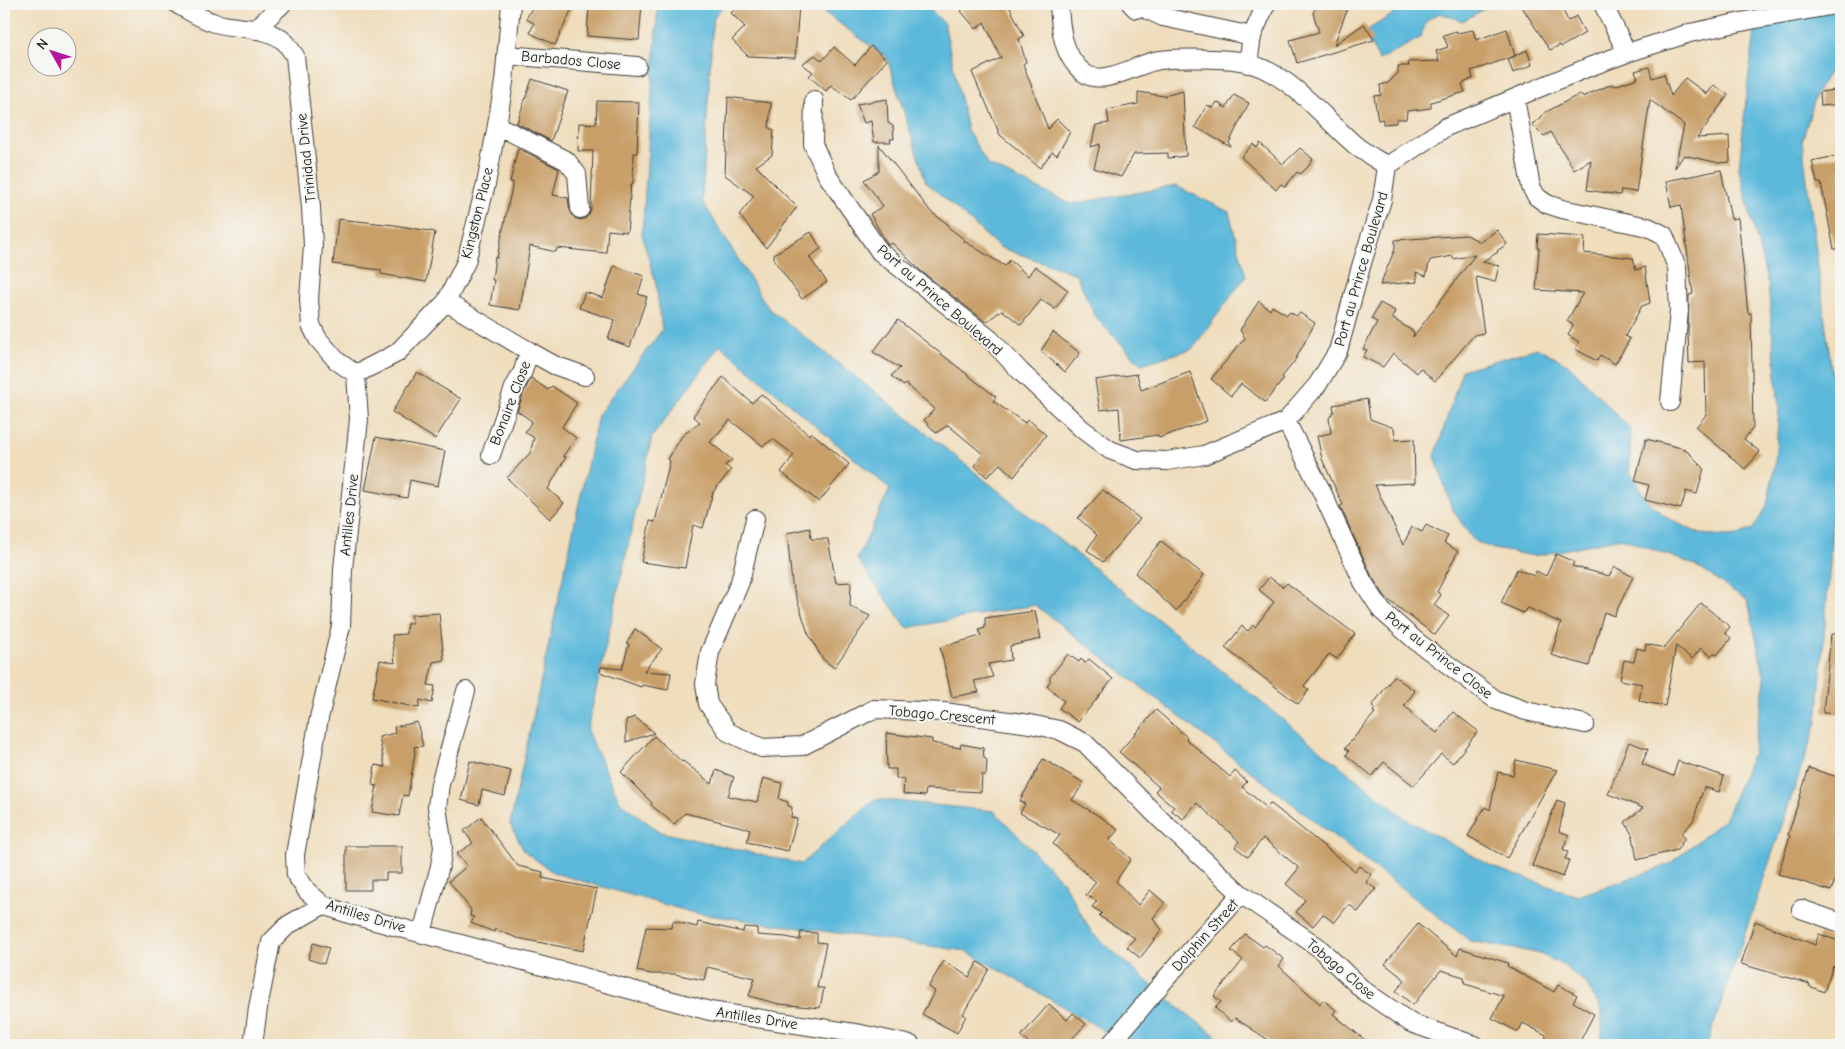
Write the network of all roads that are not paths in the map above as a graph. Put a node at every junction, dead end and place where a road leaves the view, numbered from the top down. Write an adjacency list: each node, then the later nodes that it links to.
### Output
1 (177, 4): 9 (street, Trinidad Drive)
2 (282, 4): 9 (street)
3 (511, 4): 12 (street, Kingston Place)
4 (1059, 4): 13 (street)
5 (1131, 4): 10 (street)
6 (1266, 4): 10 (street)
7 (1603, 4): 11 (street)
8 (1841, 4): 11 (street)
9 (255, 30): 22 (street, Trinidad Drive)
10 (1252, 36): 13 (street)
11 (1627, 53): 15 (street)
12 (506, 55): 14 (street, Barbados Close); 17 (street, Kingston Place)
13 (1248, 64): 18 (street)
14 (637, 66)
15 (1515, 98): 18 (street); 24 (street)
16 (814, 100): 25 (street, Port au Prince Boulevard)
17 (497, 125): 19 (street); 20 (street, Kingston Place)
18 (1387, 166): 25 (street, Port au Prince Boulevard)
19 (580, 209)
20 (446, 302): 21 (street, Bonaire Close); 22 (street, Kingston Place)
21 (529, 351): 23 (street, Bonaire Close); 26 (street, Bonaire Close)
22 (356, 374): 31 (street, Antilles Drive)
23 (585, 376)
24 (1670, 402)
25 (1286, 421): 29 (street, Port au Prince Close)
26 (491, 455)
27 (755, 519): 30 (street, Tobago Crescent)
28 (466, 691): 34 (street)
29 (1585, 724)
30 (1241, 894): 37 (street, Dolphin Street); 38 (street, Tobago Close)
31 (323, 905): 34 (street, Antilles Drive); 35 (street)
32 (1801, 909): 33 (street)
33 (1841, 923)
34 (422, 933): 36 (street, Antilles Drive)
35 (253, 1045)
36 (911, 1045)
37 (1110, 1045)
38 (1474, 1045)

